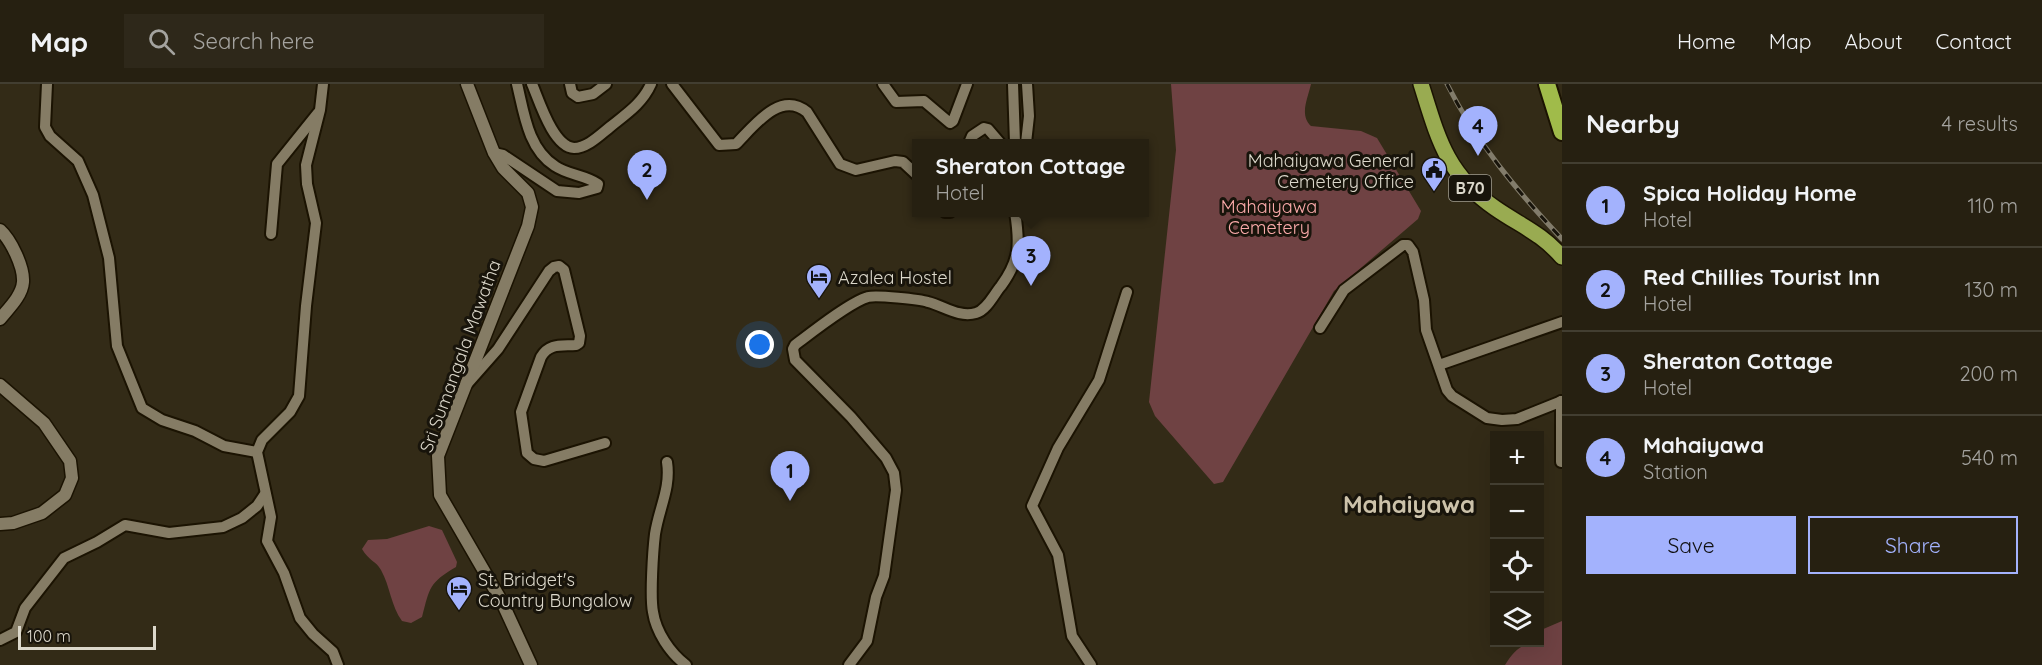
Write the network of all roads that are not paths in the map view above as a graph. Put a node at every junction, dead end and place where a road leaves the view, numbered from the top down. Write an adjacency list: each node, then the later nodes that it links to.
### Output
1 (47, 84): 37 (street)
2 (323, 84): 16 (street)
3 (517, 84): 22 (street)
4 (532, 84): 7 (street)
5 (570, 84): 6 (street)
6 (606, 84)
7 (651, 84)
8 (672, 84): 23 (street)
9 (883, 84): 10 (street)
10 (968, 84)
11 (1013, 84): 20 (street)
12 (1027, 84): 21 (street)
13 (1422, 84): 27 (main road, B70)
14 (1547, 84): 17 (highway)
15 (469, 88): 22 (street, Sri Sumangala Mawatha)
16 (320, 110): 26 (street); 37 (street)
17 (1562, 132)
18 (971, 139): 19 (street)
19 (996, 139)
20 (1016, 139)
21 (1027, 139)
22 (494, 153): 34 (street, Sri Sumangala Mawatha)
23 (912, 170)
24 (1016, 217): 46 (street)
25 (0, 230): 29 (street)
26 (271, 234)
27 (1562, 257)
28 (1127, 292): 47 (street)
29 (0, 319)
30 (1562, 322): 32 (street)
31 (1320, 328): 32 (street)
32 (1439, 365): 35 (street)
33 (0, 385): 41 (street)
34 (466, 385): 36 (street); 44 (street, Sri Sumangala Mawatha)
35 (1561, 401): 39 (street)
36 (605, 442)
37 (257, 452): 40 (street)
38 (667, 462): 45 (street)
39 (1561, 462)
40 (265, 494): 42 (street); 43 (street)
41 (0, 524)
42 (0, 640)
43 (338, 665)
44 (531, 665)
45 (686, 665)
46 (849, 665)
47 (1091, 665)

